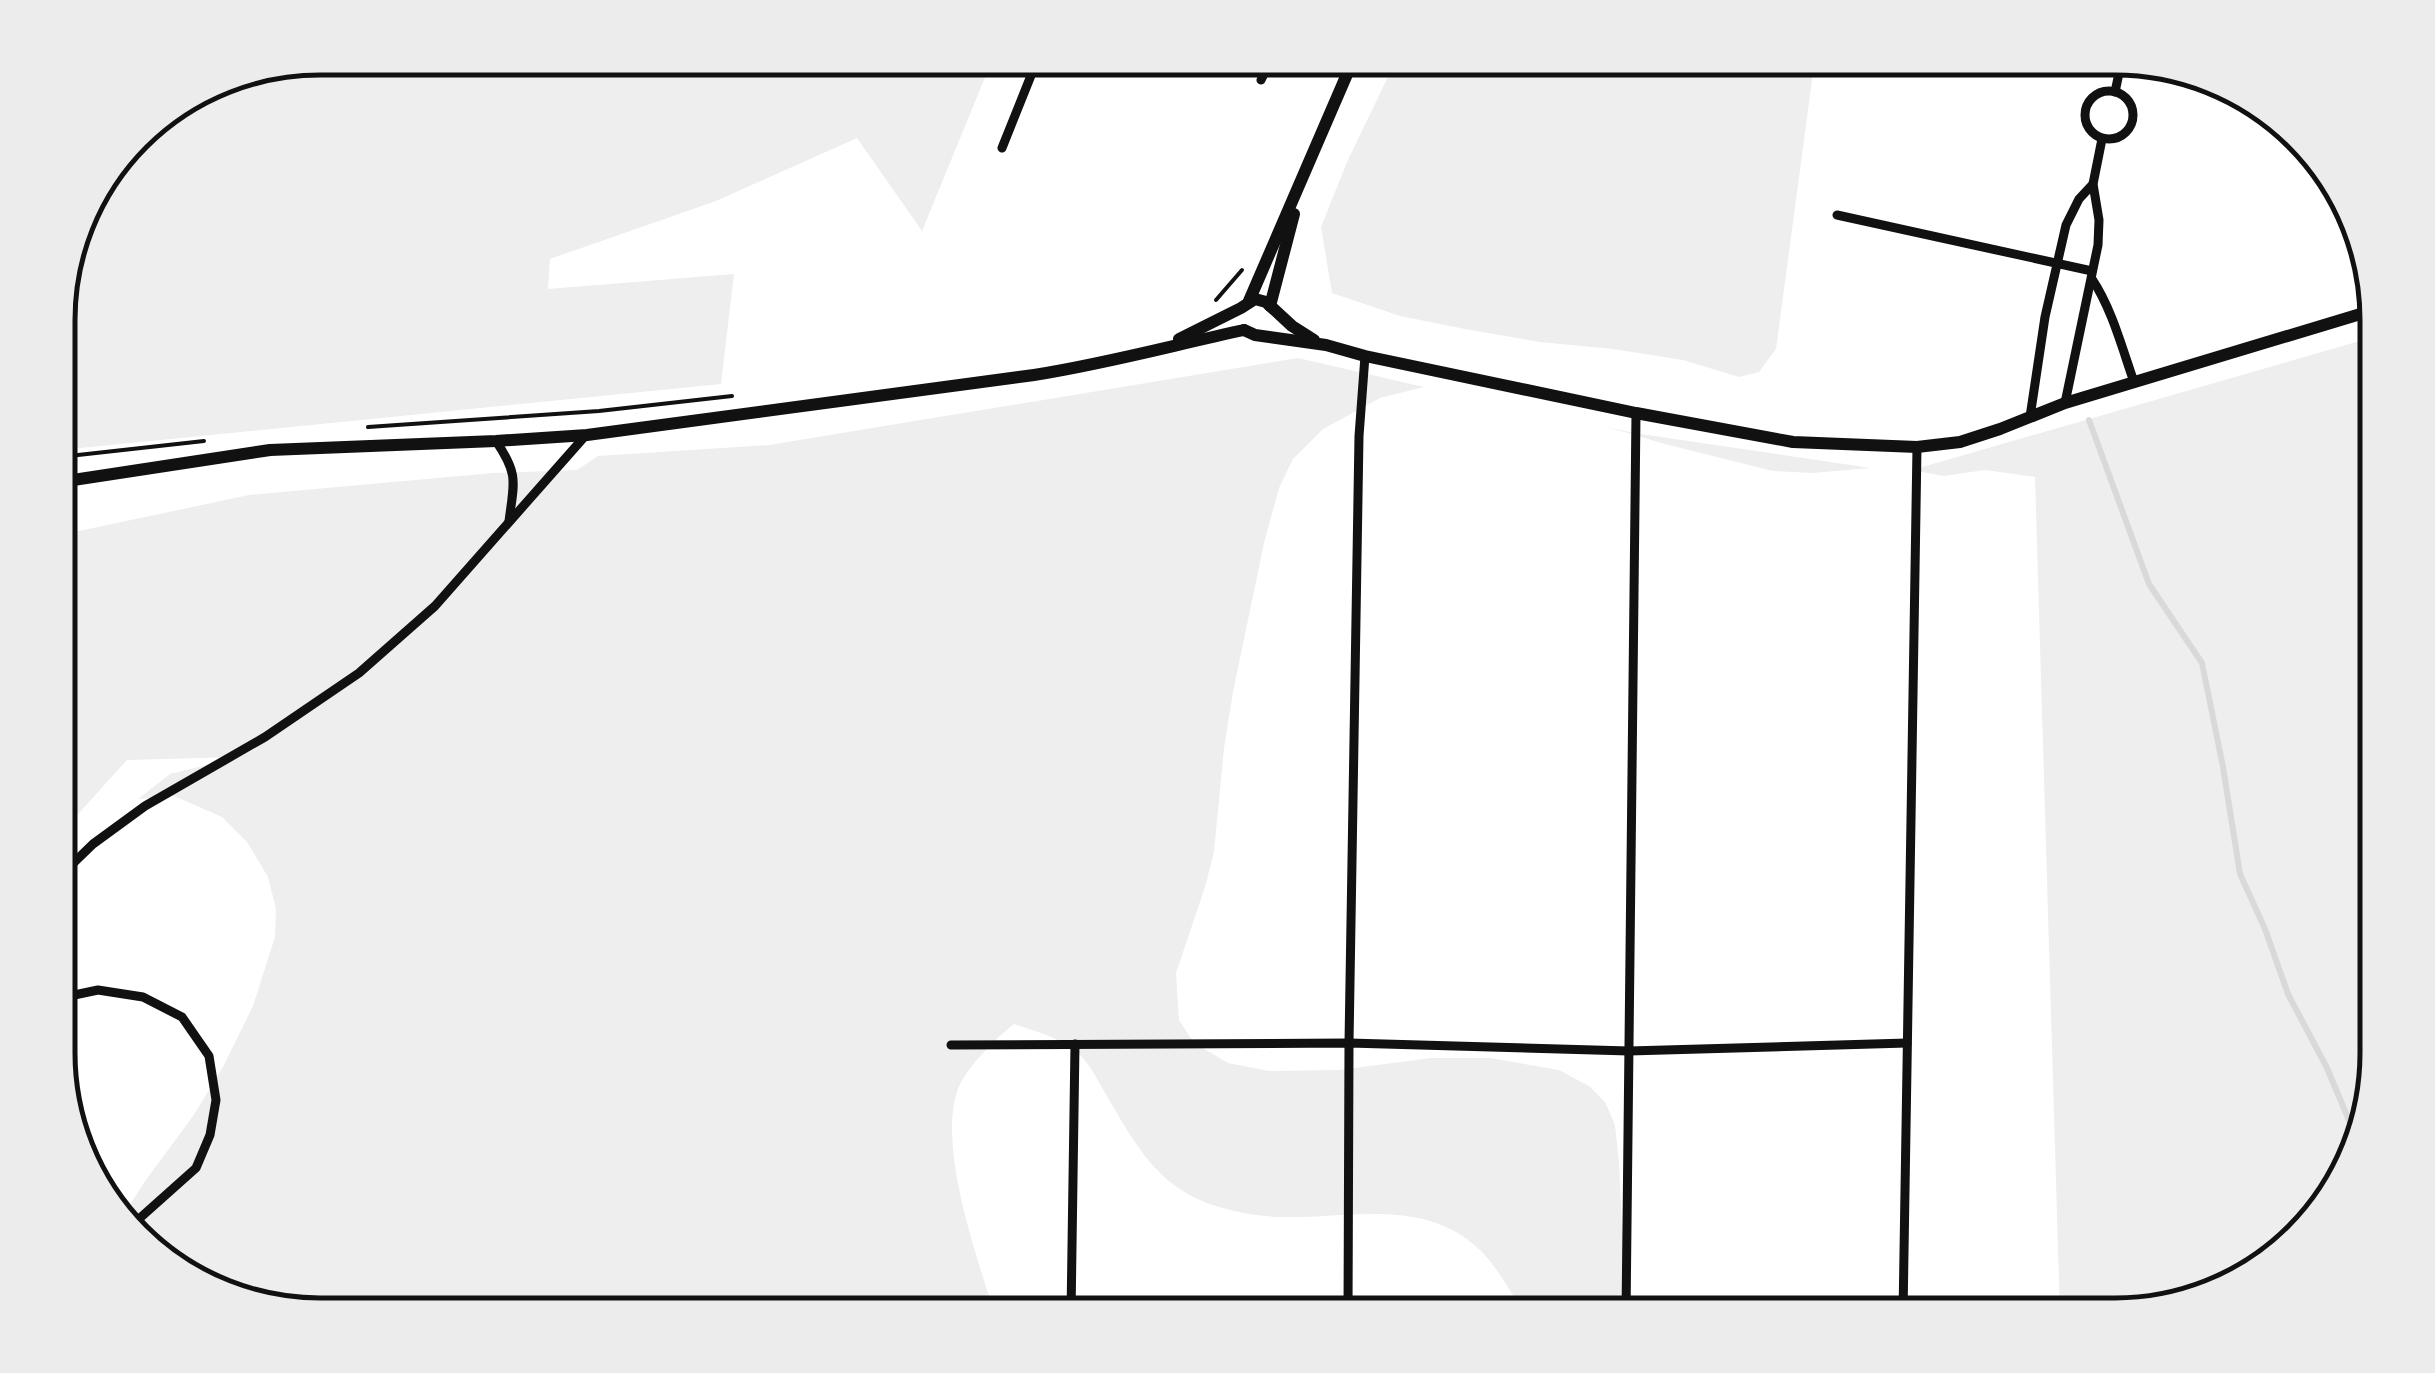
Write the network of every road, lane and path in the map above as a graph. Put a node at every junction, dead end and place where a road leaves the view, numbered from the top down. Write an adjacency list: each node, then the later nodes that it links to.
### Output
1 (1264, 75): 5 (street)
2 (1346, 75): 9 (main road)
3 (2119, 75): 6 (street)
4 (1031, 76): 8 (street)
5 (1262, 80)
6 (2116, 92): 7 (street); 7 (street)
7 (2102, 138): 10 (street)
8 (1002, 148)
9 (1304, 173): 16 (main road); 17 (main road)
10 (2092, 184): 12 (street); 14 (street)
11 (1837, 215): 12 (street)
12 (2057, 264): 14 (street); 28 (street)
13 (1245, 266): 15 (path)
14 (2092, 275): 24 (street); 26 (street)
15 (1211, 304)
16 (1245, 305): 17 (main road); 19 (main road); 22 (main road)
17 (1272, 308): 20 (main road); 21 (main road)
18 (2359, 314): 24 (main road)
19 (1244, 330): 20 (main road); 22 (main road)
20 (1261, 334): 21 (main road)
21 (1326, 345): 23 (main road)
22 (1154, 350): 30 (main road)
23 (1365, 356): 27 (main road); 39 (street)
24 (2134, 382): 26 (main road)
25 (738, 396): 29 (path)
26 (2065, 403): 28 (main road)
27 (1636, 413): 33 (main road); 43 (street)
28 (2030, 417): 33 (main road)
29 (366, 427)
30 (586, 435): 32 (main road); 36 (street)
31 (213, 440): 34 (path)
32 (496, 441): 35 (main road); 36 (street)
33 (1917, 447): 41 (street)
34 (75, 455)
35 (75, 480)
36 (508, 524): 37 (street)
37 (75, 862)
38 (75, 995): 44 (street)
39 (1349, 1043): 40 (street); 43 (street); 45 (street)
40 (1074, 1044): 42 (street); 48 (street)
41 (1907, 1044): 43 (street); 47 (street)
42 (950, 1045)
43 (1629, 1051): 46 (street)
44 (139, 1218)
45 (1348, 1297)
46 (1626, 1297)
47 (1903, 1297)
48 (1071, 1298)

